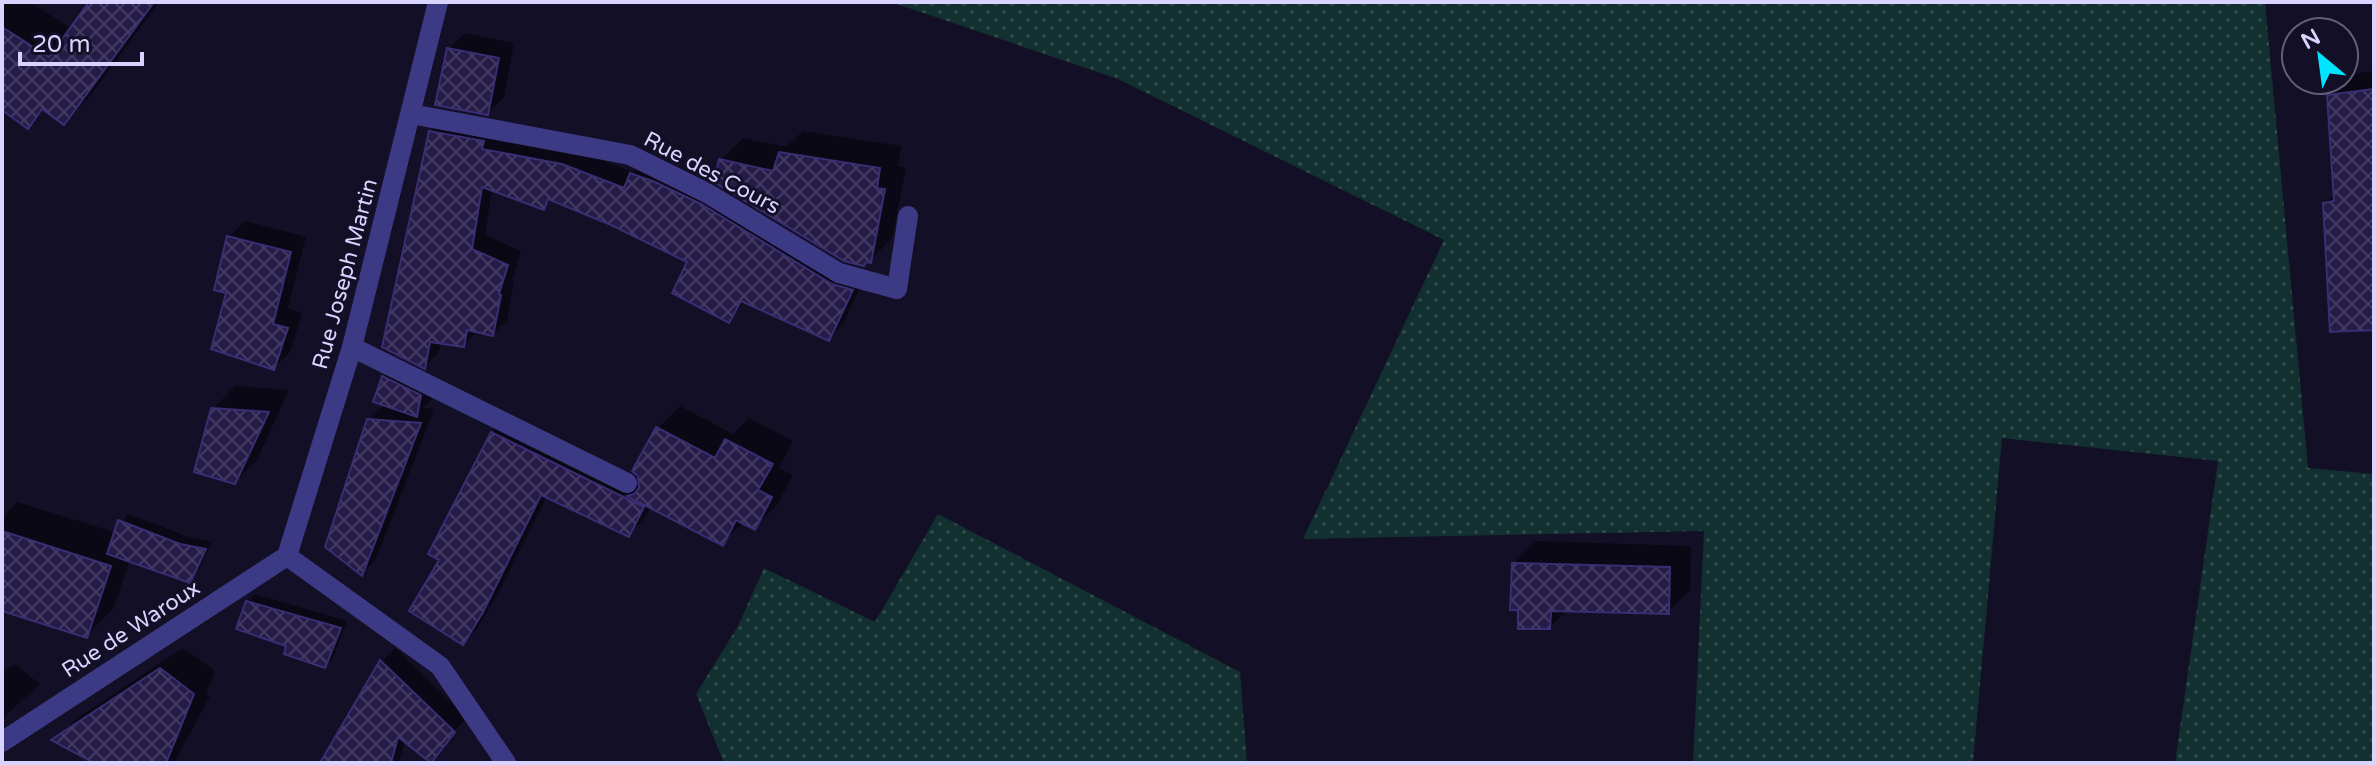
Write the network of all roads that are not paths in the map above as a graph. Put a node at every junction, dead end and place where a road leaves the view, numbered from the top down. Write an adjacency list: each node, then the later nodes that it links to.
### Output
1 (438, 2): 2 (street, Rue Joseph Martin)
2 (411, 114): 3 (street, Rue des Cours); 4 (street, Rue Joseph Martin)
3 (908, 216)
4 (352, 347): 5 (street); 6 (street, Rue Joseph Martin)
5 (627, 483)
6 (287, 556): 7 (street, Rue de Waroux); 8 (street)
7 (2, 742)
8 (506, 763)

